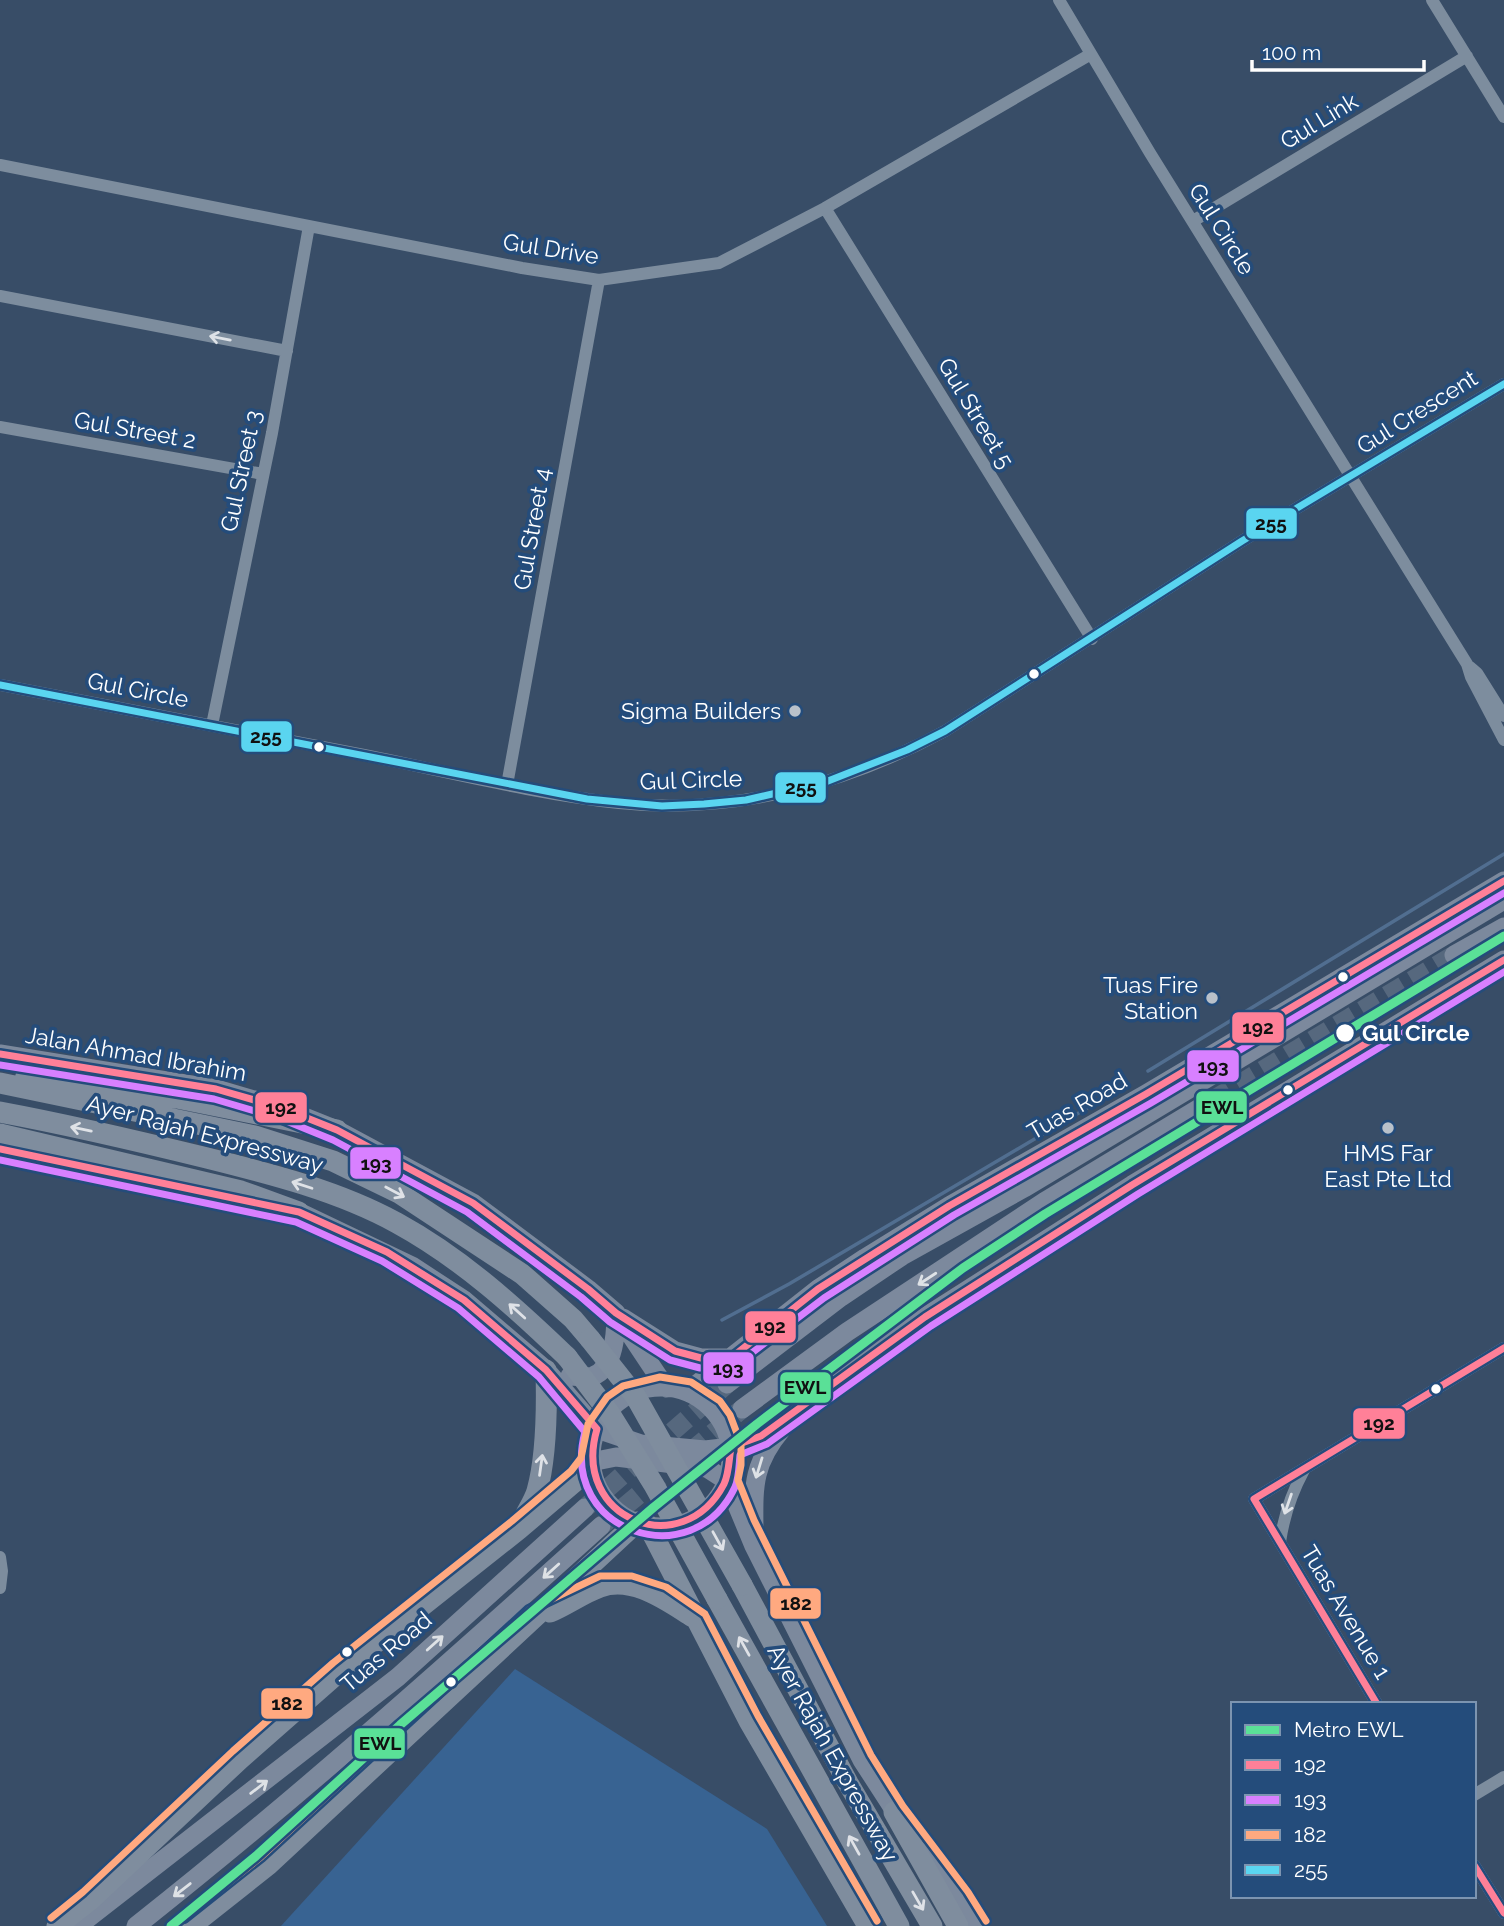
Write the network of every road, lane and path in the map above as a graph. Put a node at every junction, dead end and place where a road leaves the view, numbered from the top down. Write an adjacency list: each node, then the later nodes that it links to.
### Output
1 (1059, 0): 3 (street, Gul Circle)
2 (1432, 0): 4 (street)
3 (1091, 54): 7 (street, Gul Drive); 8 (street, Gul Circle)
4 (1467, 56): 5 (street); 8 (street, Gul Link)
5 (1504, 117)
6 (0, 165): 9 (street, Gul Drive)
7 (825, 208): 10 (street, Gul Drive); 17 (street, Gul Street 5)
8 (1192, 221): 16 (street, Gul Circle)
9 (309, 226): 10 (street, Gul Drive); 12 (street, Gul Street 3)
10 (599, 280): 23 (street, Gul Street 4)
11 (0, 296): 12 (street, one-way to 11)
12 (287, 351): 15 (street, Gul Street 3)
13 (1504, 384): 16 (street, Gul Crescent)
14 (0, 427): 15 (street, Gul Street 2)
15 (263, 474): 21 (street, Gul Street 3)
16 (1352, 477): 17 (street, Gul Circle); 18 (street, Gul Circle)
17 (1092, 639): 23 (street, Gul Circle)
18 (1467, 664): 20 (street, Gul Circle); 22 (street, Gul Circle)
19 (0, 685): 21 (street, Gul Circle)
20 (1504, 716)
21 (212, 725): 23 (street, Gul Circle)
22 (1504, 740)
23 (506, 785)
24 (1504, 881): 40 (main road, Tuas Road)
25 (1504, 900): 42 (main road, Tuas Road)
26 (1504, 927): 27 (main road)
27 (1454, 955)
28 (1504, 960): 45 (main road)
29 (0, 1054): 34 (main road, Jalan Ahmad Ibrahim)
30 (0, 1073): 34 (highway)
31 (0, 1083): 74 (highway, Ayer Rajah Expressway, one-way to 74, bridge)
32 (1213, 1100): 46 (main road, one-way to 46)
33 (0, 1112): 73 (highway, Ayer Rajah Expressway, one-way to 33, bridge)
34 (337, 1130): 38 (main road, Jalan Ahmad Ibrahim)
35 (0, 1134): 37 (highway)
36 (0, 1149): 37 (main road)
37 (299, 1212): 41 (main road)
38 (616, 1313): 40 (main road); 41 (main road); 43 (main road, Jalan Ahmad Ibrahim)
39 (1504, 1348): 50 (street, Tuas Avenue 1)
40 (731, 1358): 44 (main road, Tuas Road)
41 (546, 1370): 47 (main road); 55 (highway, one-way to 41)
42 (727, 1384)
43 (666, 1388): 44 (main road); 47 (main road)
44 (687, 1392): 48 (main road)
45 (815, 1395): 48 (main road); 57 (main road, one-way to 57)
46 (743, 1409)
47 (597, 1429): 48 (main road); 49 (main road)
48 (731, 1447): 51 (main road)
49 (592, 1462): 51 (main road); 53 (main road); 55 (highway)
50 (1304, 1470): 56 (street, Tuas Avenue 1, one-way to 56); 56 (street, Tuas Avenue 1)
51 (727, 1481): 53 (main road); 57 (main road)
52 (585, 1508): 69 (main road, Tuas Road, one-way to 52)
53 (642, 1523): 60 (highway); 61 (highway)
54 (601, 1526): 70 (main road, one-way to 70)
55 (519, 1528): 68 (highway)
56 (1280, 1542): 62 (street, Tuas Avenue 1)
57 (754, 1546): 65 (main road)
58 (0, 1557): 59 (street)
59 (0, 1588)
60 (535, 1618): 61 (highway); 71 (highway)
61 (696, 1620): 72 (highway)
62 (1376, 1702)
63 (1504, 1777): 64 (street)
64 (1476, 1794)
65 (894, 1812): 75 (highway); 76 (main road)
66 (1476, 1868): 67 (street)
67 (1504, 1913)
68 (57, 1926)
69 (78, 1926)
70 (136, 1926)
71 (191, 1926)
72 (868, 1926)
73 (899, 1926)
74 (932, 1926)
75 (958, 1926)
76 (977, 1926)

